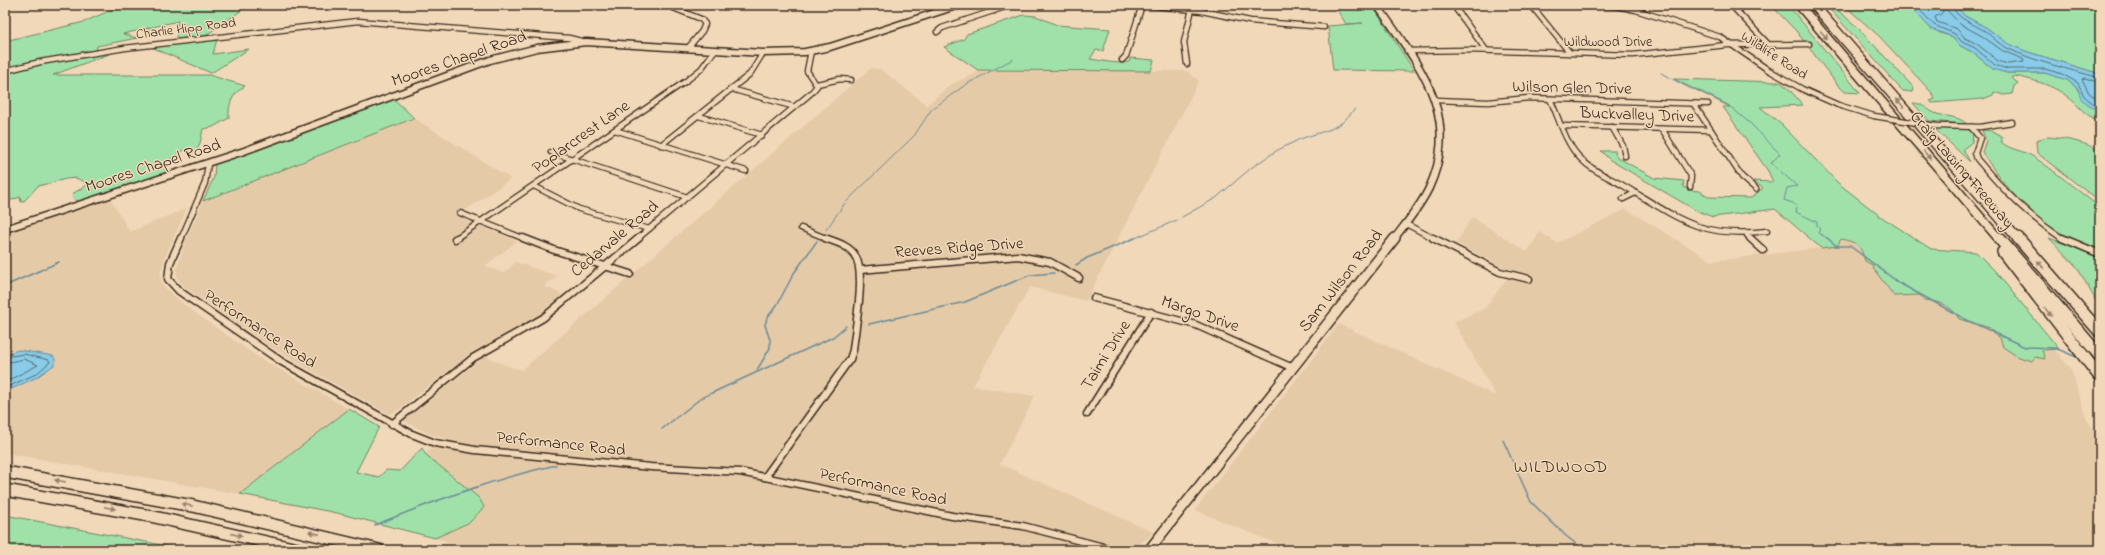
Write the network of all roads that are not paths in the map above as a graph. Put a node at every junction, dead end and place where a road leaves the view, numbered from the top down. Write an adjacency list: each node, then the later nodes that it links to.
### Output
1 (666, 5): 22 (street)
2 (959, 5): 25 (main road, Moores Chapel Road)
3 (985, 5): 15 (street)
4 (1011, 5): 15 (street)
5 (1142, 5): 29 (street)
6 (1147, 5): 14 (street)
7 (1377, 5): 26 (main road, Sam Wilson Road)
8 (1453, 5): 24 (street)
9 (1531, 5): 28 (street)
10 (1588, 5): 19 (street, Wildlife Road)
11 (1731, 5): 20 (street)
12 (1799, 5): 56 (highway, Craig Lawing Freeway, one-way to 56)
13 (1814, 5): 81 (highway, Craig Lawing Freeway, one-way to 13)
14 (1192, 7): 16 (street); 30 (street)
15 (994, 11): 17 (street)
16 (1324, 28)
17 (937, 32)
18 (586, 42): 22 (main road, Moores Chapel Road); 31 (street, Charlie Hipp Road); 53 (main road, Moores Chapel Road)
19 (1733, 44): 20 (street, Wildwood Drive); 28 (street, Wildwood Drive); 44 (street, Wildlife Road, bridge)
20 (1768, 44): 21 (street, Wildwood Drive)
21 (1809, 44)
22 (688, 48): 23 (main road, Moores Chapel Road)
23 (715, 50): 27 (main road, Moores Chapel Road); 46 (street, Poplarcrest Lane)
24 (1486, 50): 26 (street, Wildwood Drive); 28 (street, Wildwood Drive)
25 (811, 51): 27 (main road, Moores Chapel Road); 33 (street)
26 (1407, 51): 36 (main road, Sam Wilson Road)
27 (763, 53): 34 (street)
28 (1570, 53)
29 (1122, 60)
30 (1187, 64)
31 (5, 71)
32 (851, 80): 33 (street)
33 (817, 84): 39 (street, Cedarvale Road)
34 (731, 89): 39 (street); 40 (street)
35 (1550, 99): 36 (street, Wilson Glen Drive); 37 (street, Wilson Glen Drive); 42 (street)
36 (1435, 100): 65 (main road, Sam Wilson Road)
37 (1693, 103): 38 (street, Wilson Glen Drive); 47 (street)
38 (1708, 104)
39 (795, 107): 48 (street, Cedarvale Road)
40 (699, 116): 48 (street); 49 (street)
41 (2012, 122): 44 (street, Wildlife Road)
42 (1563, 126): 43 (street, Buckvalley Drive); 60 (street)
43 (1612, 127): 45 (street, Buckvalley Drive); 51 (street)
44 (1971, 127): 73 (street)
45 (1662, 129): 47 (street, Buckvalley Drive); 58 (street)
46 (615, 130): 49 (street); 52 (street, Poplarcrest Lane)
47 (1711, 130): 59 (street)
48 (762, 135): 54 (street, Cedarvale Road)
49 (661, 145): 54 (street)
50 (551, 152): 52 (street)
51 (1625, 156)
52 (574, 159): 57 (street, Poplarcrest Lane); 61 (street)
53 (208, 164): 67 (main road, Moores Chapel Road); 86 (street, Performance Road)
54 (726, 165): 55 (street); 61 (street, Cedarvale Road)
55 (746, 171)
56 (1948, 180): 82 (highway, Craig Lawing Freeway); 84 (highway, one-way to 84)
57 (534, 186): 64 (street, Poplarcrest Lane); 68 (street)
58 (1690, 187)
59 (1756, 189)
60 (1635, 193): 62 (street); 70 (street)
61 (687, 197): 68 (street, Cedarvale Road)
62 (1623, 199)
63 (460, 212): 64 (street)
64 (484, 221): 71 (street, Poplarcrest Lane); 74 (street)
65 (1406, 224): 78 (street); 83 (main road, Sam Wilson Road)
66 (801, 228): 75 (street)
67 (5, 229)
68 (649, 229): 74 (street, Cedarvale Road)
69 (1767, 231): 70 (street)
70 (1747, 235): 72 (street)
71 (455, 239)
72 (1763, 250)
73 (2100, 254)
74 (605, 265): 76 (street); 86 (street, Cedarvale Road)
75 (860, 270): 77 (street, Reeves Ridge Drive); 88 (street)
76 (630, 274)
77 (1079, 278)
78 (1529, 279)
79 (1094, 298): 80 (street, Margo Drive)
80 (1151, 312): 83 (street, Margo Drive); 85 (street, Taimi Drive)
81 (2100, 332)
82 (2100, 356)
83 (1293, 368): 93 (main road, Sam Wilson Road)
84 (2100, 377)
85 (1087, 414)
86 (392, 424): 88 (street, Performance Road)
87 (5, 472): 91 (highway, one-way to 87)
88 (765, 477): 92 (street, Performance Road)
89 (5, 490): 90 (highway, one-way to 90)
90 (302, 550)
91 (379, 550)
92 (1115, 550)
93 (1149, 550)

